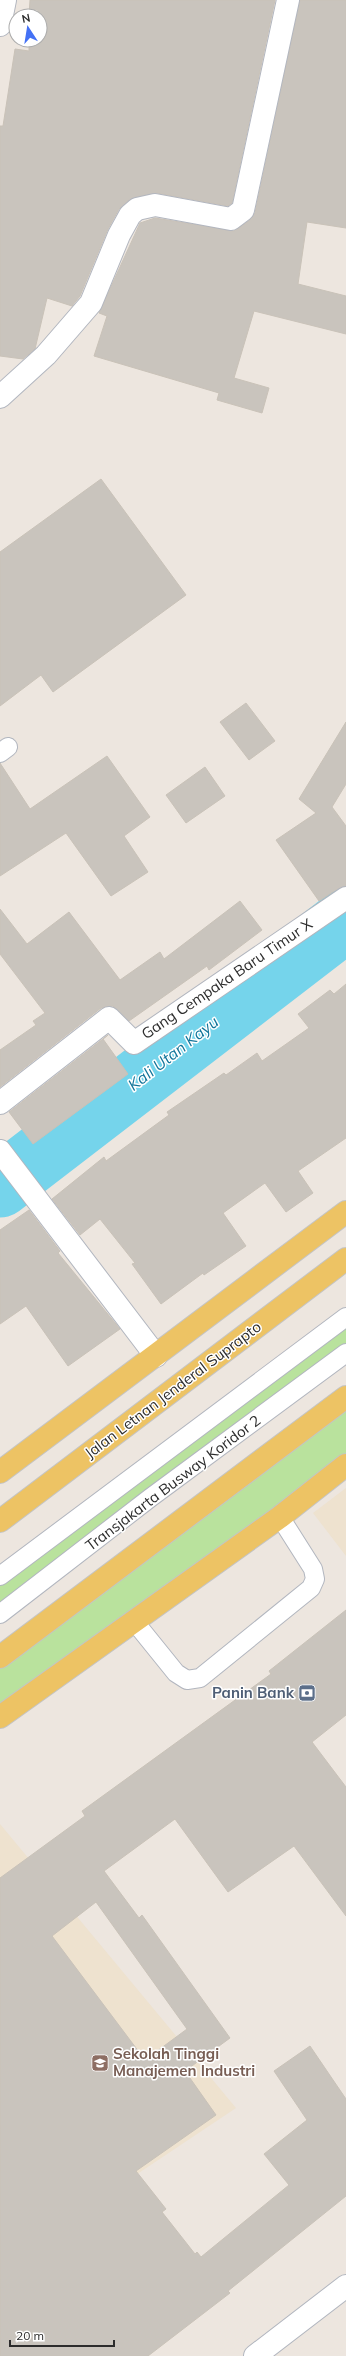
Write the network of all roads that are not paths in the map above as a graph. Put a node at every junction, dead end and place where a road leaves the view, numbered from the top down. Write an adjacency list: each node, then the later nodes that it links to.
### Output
1 (5, 0): 3 (street)
2 (288, 0): 4 (street)
3 (0, 25)
4 (0, 397)
5 (346, 898): 6 (street, Gang Cempaka Baru Timur X)
6 (0, 1103)
7 (0, 1151): 12 (street)
8 (346, 1212): 12 (main road)
9 (346, 1259): 17 (main road, Jalan Letnan Jenderal Suprapto)
10 (346, 1317): 18 (lane, Transjakarta Busway Koridor 2)
11 (346, 1353): 19 (lane, Transjakarta Busway Koridor 2)
12 (156, 1356): 15 (main road)
13 (346, 1397): 21 (main road)
14 (346, 1465): 16 (main road)
15 (0, 1472)
16 (280, 1517): 20 (main road); 20 (lane)
17 (0, 1521)
18 (0, 1576)
19 (0, 1614)
20 (134, 1621): 22 (main road)
21 (0, 1657)
22 (0, 1717)
23 (346, 2286): 24 (street)
24 (255, 2356)

